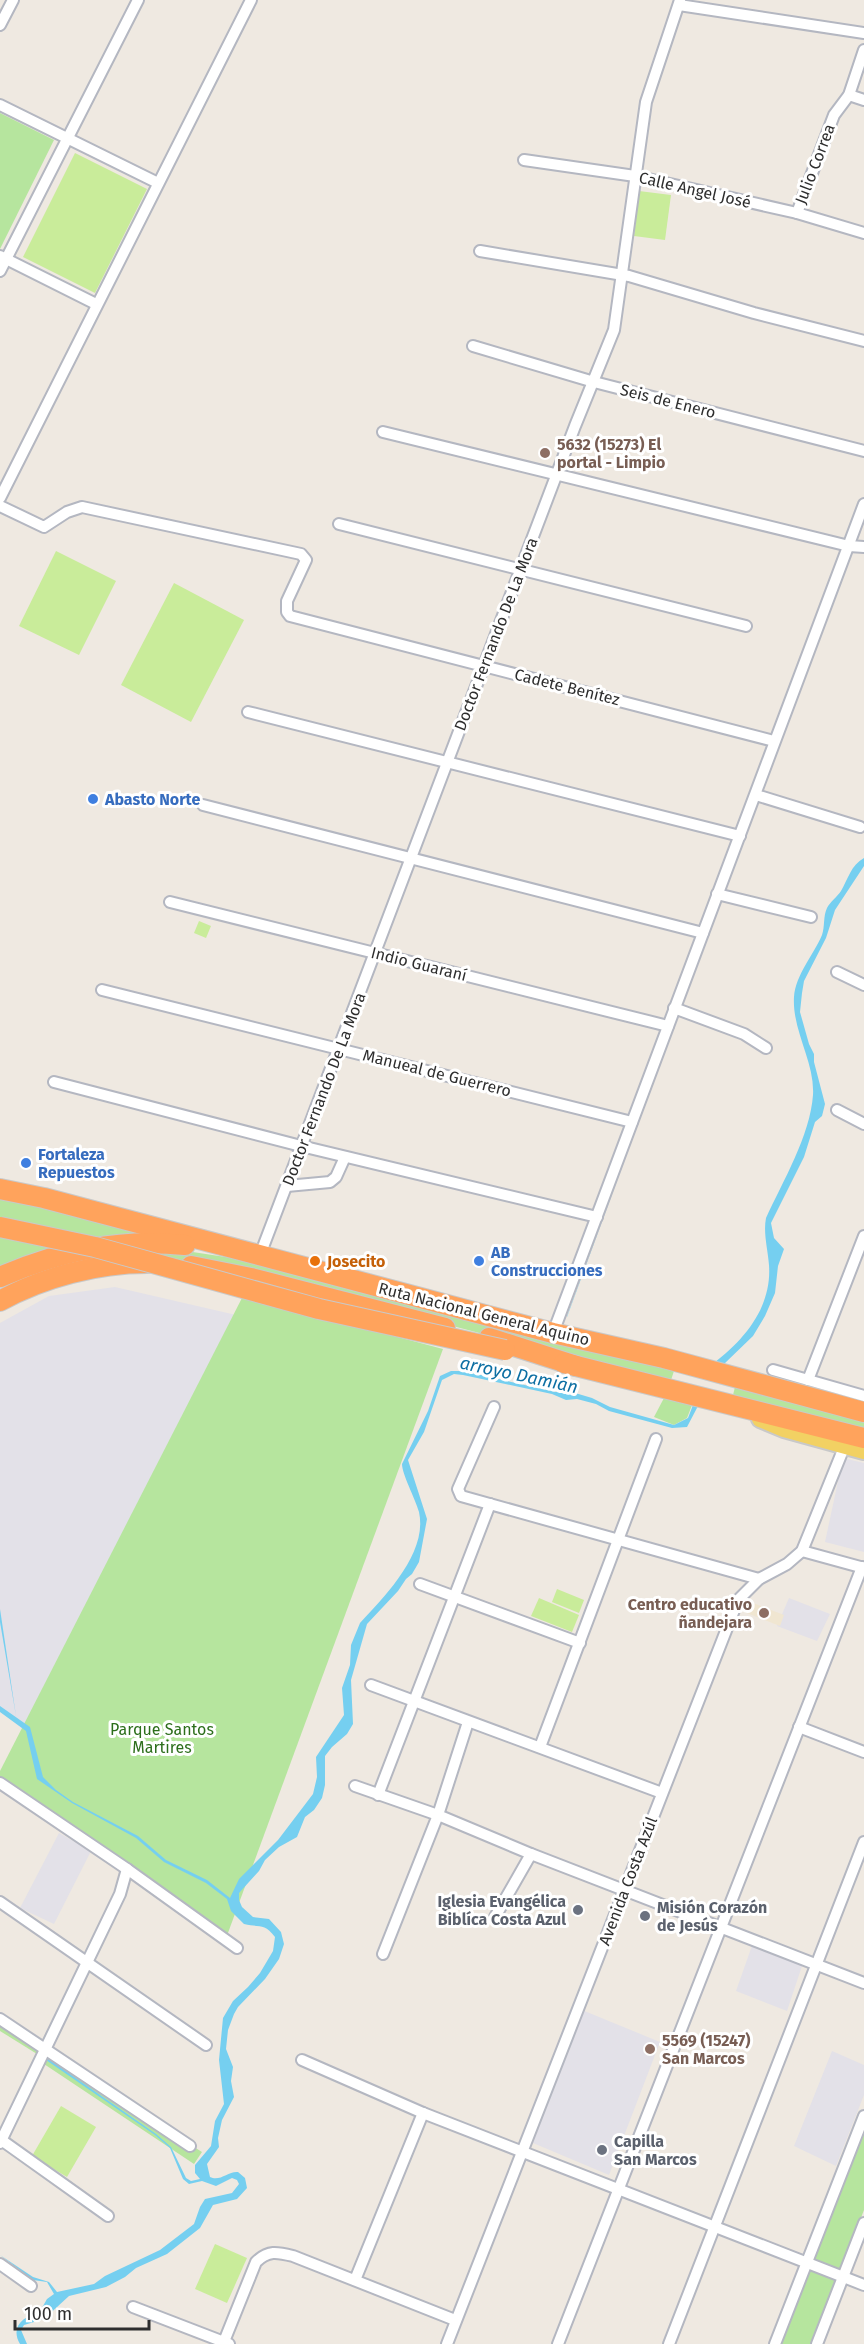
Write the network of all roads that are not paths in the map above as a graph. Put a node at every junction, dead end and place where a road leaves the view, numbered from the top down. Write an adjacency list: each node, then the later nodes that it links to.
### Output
1 (13, 0): 5 (street)
2 (138, 0): 11 (street)
3 (250, 0): 14 (street)
4 (680, 2): 6 (street); 13 (street, Doctor Fernando De La Mora)
5 (0, 25)
6 (864, 33)
7 (864, 50): 8 (street, Julio Correa)
8 (849, 95): 9 (street); 15 (street, Julio Correa)
9 (864, 100)
10 (0, 105): 11 (street)
11 (68, 138): 14 (street); 18 (street)
12 (524, 160): 13 (street, Calle Angel José)
13 (635, 176): 15 (street, Calle Angel José); 20 (street, Doctor Fernando De La Mora)
14 (158, 183): 21 (street)
15 (797, 213): 16 (street, Calle Angel José)
16 (864, 233)
17 (480, 251): 20 (street)
18 (3, 258): 19 (street); 21 (street)
19 (0, 271)
20 (622, 275): 22 (street); 24 (street, Doctor Fernando De La Mora)
21 (96, 304): 28 (street)
22 (864, 342)
23 (473, 346): 24 (street, Seis de Enero)
24 (594, 382): 26 (street, Seis de Enero); 27 (street, Doctor Fernando De La Mora)
25 (383, 432): 27 (street)
26 (864, 451)
27 (556, 475): 32 (street); 34 (street, Doctor Fernando De La Mora)
28 (0, 498)
29 (864, 504): 32 (street)
30 (0, 506): 36 (street, Cadete Benítez)
31 (339, 524): 34 (street)
32 (849, 546): 33 (street); 38 (street)
33 (864, 546)
34 (520, 571): 35 (street); 36 (street, Doctor Fernando De La Mora)
35 (746, 626)
36 (484, 666): 38 (street, Cadete Benítez); 39 (street, Doctor Fernando De La Mora)
37 (248, 712): 39 (street)
38 (774, 741): 40 (street)
39 (448, 762): 43 (street); 44 (street, Doctor Fernando De La Mora)
40 (756, 795): 42 (street); 43 (street)
41 (203, 805): 44 (street)
42 (861, 826)
43 (740, 836): 45 (street)
44 (411, 858): 48 (street); 49 (street, Doctor Fernando De La Mora)
45 (717, 894): 47 (street); 48 (street)
46 (170, 902): 49 (street, Indio Guaraní)
47 (811, 917)
48 (703, 933): 53 (street)
49 (375, 953): 54 (street, Indio Guaraní); 56 (street, Doctor Fernando De La Mora)
50 (837, 972): 51 (street)
51 (864, 985)
52 (102, 990): 56 (street, Manueal de Guerrero)
53 (675, 1008): 54 (street); 55 (street)
54 (668, 1026): 59 (street)
55 (766, 1048)
56 (340, 1049): 59 (street, Manueal de Guerrero); 61 (street, Doctor Fernando De La Mora)
57 (54, 1082): 61 (street)
58 (837, 1110): 60 (street)
59 (632, 1122): 65 (street)
60 (864, 1124)
61 (302, 1146): 62 (street); 63 (street, Doctor Fernando De La Mora)
62 (345, 1157): 63 (street); 65 (street)
63 (287, 1186): 68 (street, Doctor Fernando De La Mora)
64 (0, 1189): 68 (highway, Ruta Nacional General Aquino)
65 (597, 1217): 71 (street)
66 (0, 1227): 72 (highway, Ruta Nacional General Aquino, bridge)
67 (864, 1236): 74 (street)
68 (257, 1254): 69 (highway); 71 (highway, Ruta Nacional General Aquino)
69 (0, 1277)
70 (0, 1301): 72 (highway)
71 (553, 1333): 75 (highway, Ruta Nacional General Aquino)
72 (576, 1366): 79 (highway, Ruta Nacional General Aquino)
73 (773, 1370): 74 (street)
74 (808, 1380): 76 (street)
75 (787, 1391): 77 (highway); 80 (highway, Ruta Nacional General Aquino)
76 (864, 1396)
77 (864, 1401)
78 (494, 1407): 85 (street)
79 (742, 1407): 82 (highway, Ruta Nacional General Aquino); 83 (main road)
80 (864, 1412)
81 (656, 1439): 86 (street)
82 (864, 1439)
83 (844, 1445): 84 (main road); 87 (street)
84 (864, 1451)
85 (490, 1503): 86 (street); 91 (street)
86 (619, 1540): 89 (street); 92 (street)
87 (802, 1551): 88 (street); 89 (street, Avenida Costa Azúl)
88 (863, 1567): 96 (street)
89 (759, 1580): 101 (street, Avenida Costa Azúl)
90 (420, 1584): 91 (street)
91 (454, 1597): 92 (street); 94 (street)
92 (580, 1643): 97 (street)
93 (371, 1685): 94 (street)
94 (414, 1701): 95 (street); 102 (street)
95 (468, 1722): 97 (street); 103 (street)
96 (799, 1727): 98 (street); 110 (street)
97 (540, 1747): 101 (street)
98 (864, 1752)
99 (0, 1783): 106 (street)
100 (355, 1786): 102 (street)
101 (662, 1793): 107 (street, Avenida Costa Azúl)
102 (378, 1795): 103 (street)
103 (438, 1815): 105 (street); 112 (street)
104 (864, 1842): 114 (street)
105 (531, 1854): 107 (street); 109 (street)
106 (127, 1869): 111 (street); 113 (street)
107 (624, 1890): 110 (street); 124 (street, Avenida Costa Azúl)
108 (0, 1902): 113 (street)
109 (495, 1917)
110 (721, 1927): 114 (street); 125 (street)
111 (237, 1948)
112 (383, 1954)
113 (87, 1961): 117 (street); 118 (street)
114 (817, 1964): 115 (street); 128 (street)
115 (864, 1983)
116 (0, 2019): 118 (street)
117 (206, 2045)
118 (46, 2050): 122 (street); 123 (street)
119 (302, 2060): 120 (street)
120 (423, 2113): 124 (street); 132 (street)
121 (864, 2115): 129 (street)
122 (0, 2140): 126 (street)
123 (190, 2146)
124 (521, 2152): 125 (street); 136 (street, Avenida Costa Azúl)
125 (619, 2190): 128 (street); 139 (street)
126 (108, 2216)
127 (864, 2223): 131 (street)
128 (714, 2227): 129 (street); 140 (street)
129 (807, 2263): 131 (street); 141 (street)
130 (0, 2264): 134 (street)
131 (843, 2277): 133 (street); 142 (street)
132 (355, 2280): 136 (street); 137 (street)
133 (864, 2285)
134 (30, 2286)
135 (133, 2307): 137 (street)
136 (455, 2320): 138 (street, Avenida Costa Azúl)
137 (226, 2343)
138 (447, 2344)
139 (558, 2344)
140 (669, 2344)
141 (775, 2344)
142 (817, 2344)

